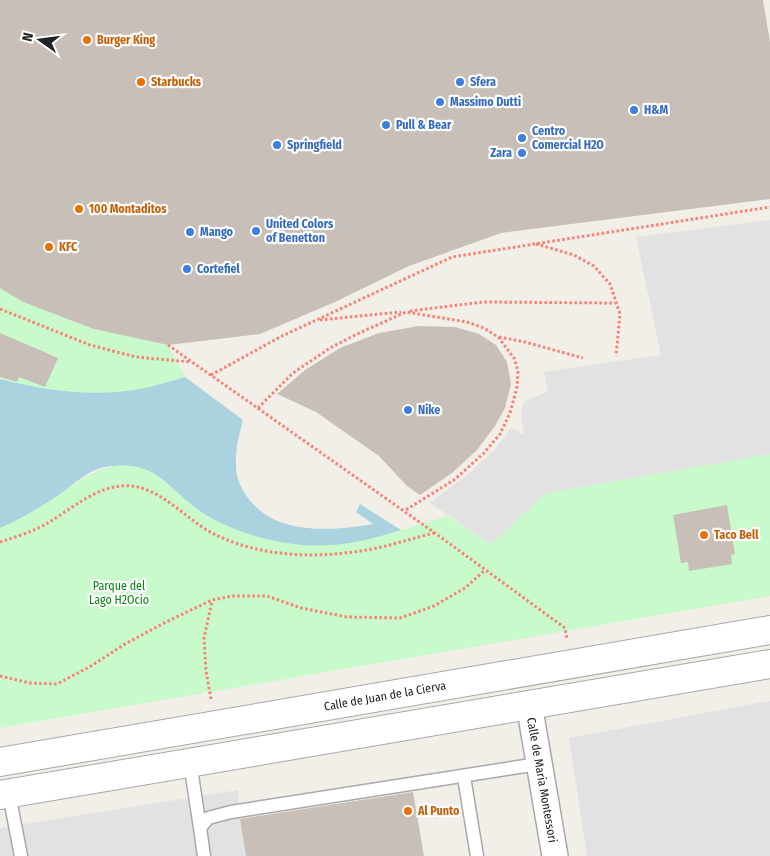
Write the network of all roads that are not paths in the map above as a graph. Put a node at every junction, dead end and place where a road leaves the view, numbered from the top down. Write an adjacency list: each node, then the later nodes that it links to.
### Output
1 (770, 630): 4 (street, Calle de Juan de la Cierva)
2 (770, 664): 3 (street)
3 (529, 704): 5 (street); 6 (street, Calle de María Montessori)
4 (0, 762)
5 (190, 762): 8 (street); 9 (lane)
6 (538, 764): 7 (lane); 13 (street, Calle de María Montessori)
7 (464, 777): 9 (lane); 12 (lane)
8 (4, 795): 10 (lane)
9 (200, 828): 11 (lane)
10 (21, 856)
11 (204, 856)
12 (477, 856)
13 (555, 856)

